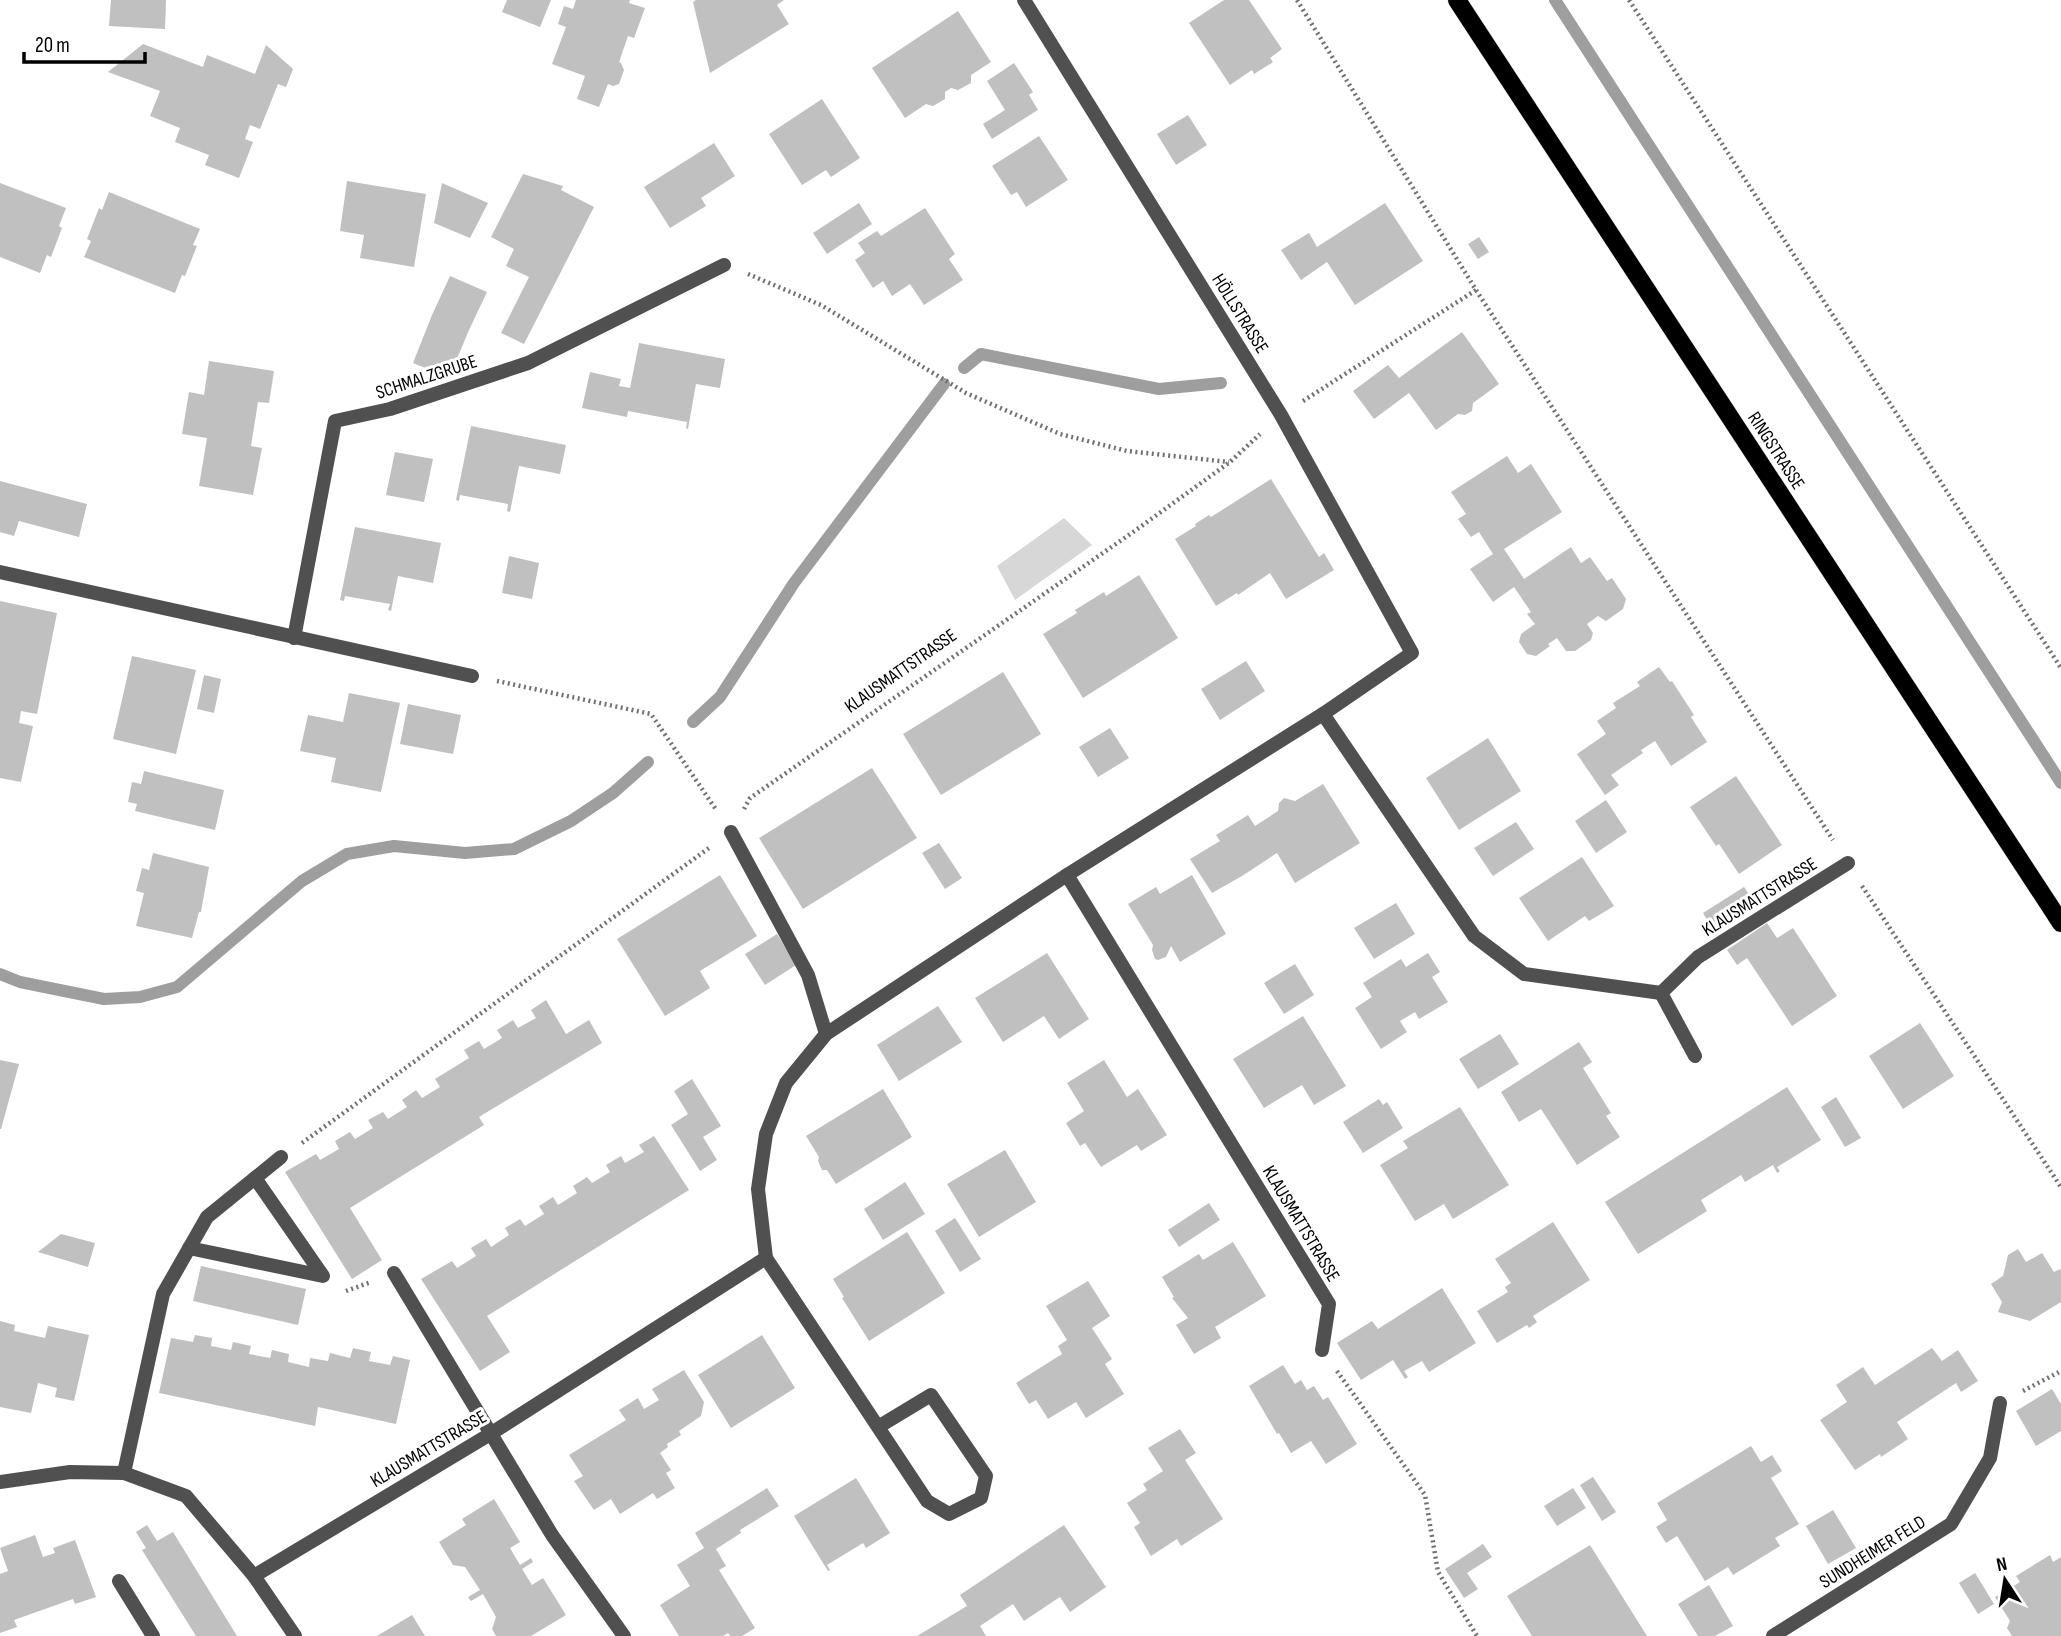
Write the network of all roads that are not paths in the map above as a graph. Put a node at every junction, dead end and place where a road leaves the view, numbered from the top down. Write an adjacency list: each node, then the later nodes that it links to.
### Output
1 (1024, 0): 7 (street, HÖLLSTRASSE)
2 (1457, 0): 11 (main road, RINGSTRASSE)
3 (724, 265): 5 (street, SCHMALZGRUBE)
4 (0, 572): 5 (street)
5 (294, 638): 6 (street)
6 (472, 676)
7 (1323, 714): 10 (street); 12 (street)
8 (731, 832): 13 (street)
9 (1847, 863): 12 (street, KLAUSMATTSTRASSE)
10 (1067, 875): 13 (street); 20 (street, KLAUSMATTSTRASSE)
11 (2061, 923)
12 (1661, 993): 14 (street)
13 (826, 1034): 18 (street)
14 (1695, 1056)
15 (281, 1157): 16 (street)
16 (255, 1178): 17 (street); 17 (street)
17 (189, 1248): 24 (street)
18 (766, 1258): 22 (street); 23 (street, KLAUSMATTSTRASSE)
19 (394, 1273): 23 (street)
20 (1322, 1350)
21 (2000, 1403): 31 (street, SUNDHEIMER FELD)
22 (877, 1427): 22 (street)
23 (491, 1433): 26 (street, KLAUSMATTSTRASSE); 30 (street)
24 (124, 1473): 25 (street); 26 (street)
25 (0, 1482)
26 (254, 1576): 29 (street)
27 (120, 1581): 28 (street)
28 (153, 1636)
29 (295, 1636)
30 (624, 1636)
31 (1773, 1636)

